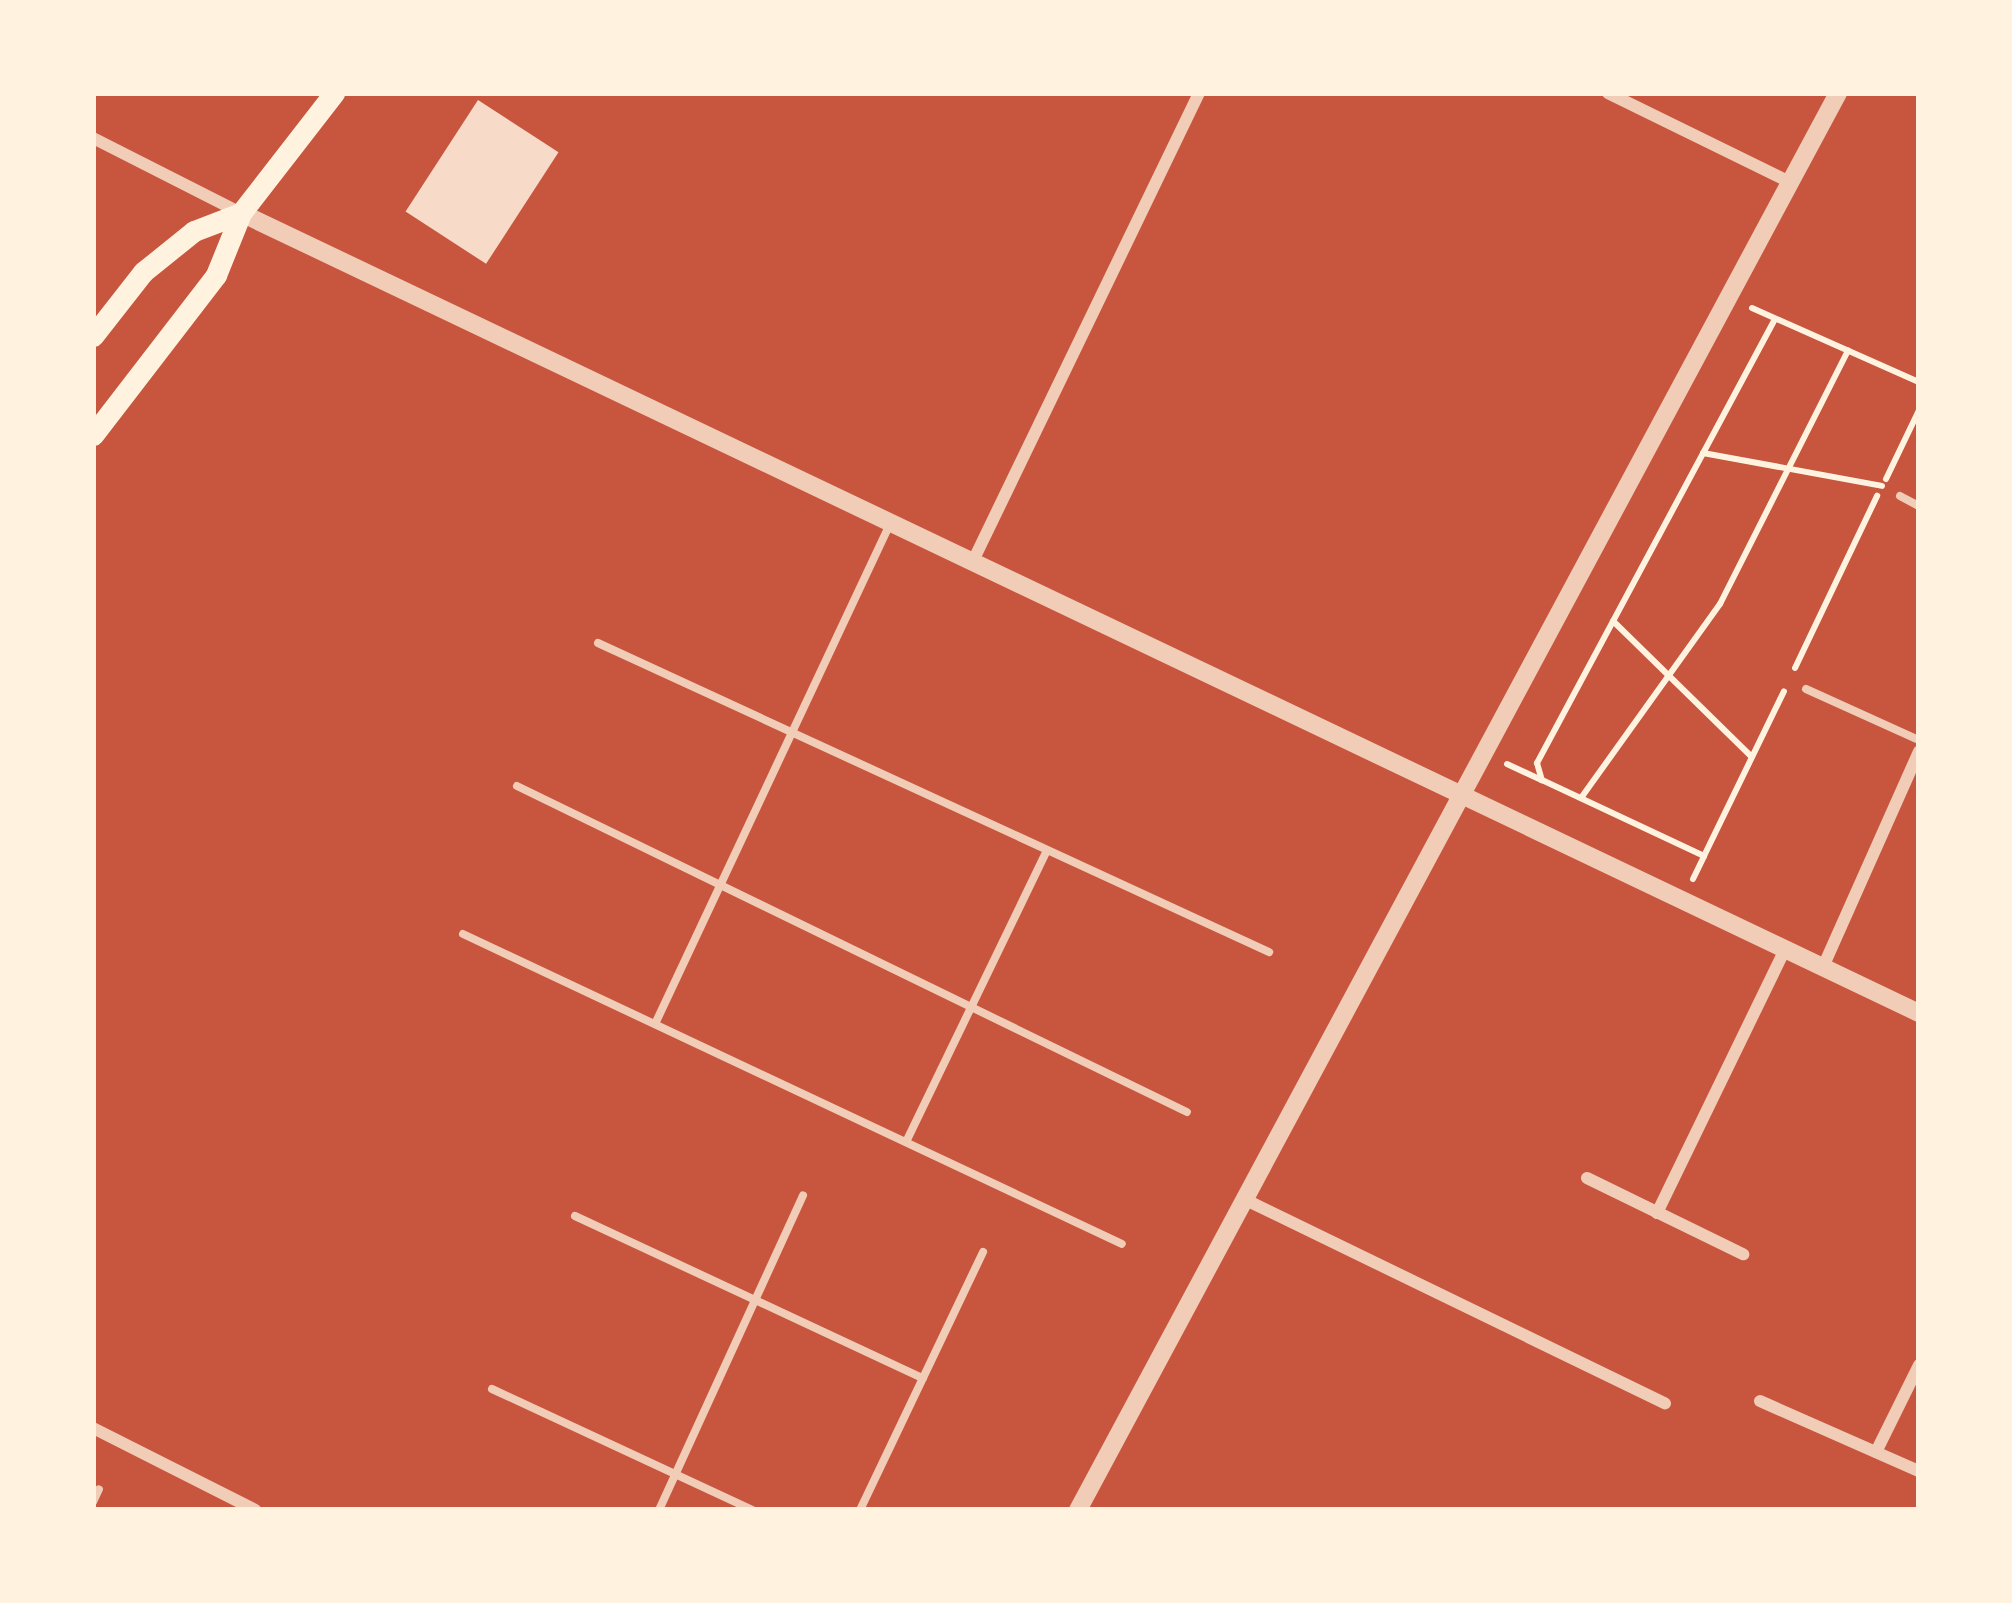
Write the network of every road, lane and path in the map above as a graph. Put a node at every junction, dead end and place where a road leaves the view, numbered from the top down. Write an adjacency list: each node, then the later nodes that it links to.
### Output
1 (334, 93): 7 (main road)
2 (1198, 93): 19 (street)
3 (1608, 93): 6 (street)
4 (1838, 93): 6 (street)
5 (93, 138): 7 (street)
6 (1790, 182): 27 (street)
7 (241, 213): 8 (main road); 12 (main road); 18 (street)
8 (93, 336)
9 (1847, 351): 10 (path); 13 (path); 14 (path)
10 (1919, 382)
11 (1919, 410): 15 (path)
12 (93, 435)
13 (1703, 453): 14 (path); 20 (path)
14 (1787, 469): 15 (path); 22 (path)
15 (1882, 486): 16 (path); 28 (path)
16 (1900, 496): 17 (lane)
17 (1919, 506)
18 (891, 522): 19 (street); 24 (lane)
19 (973, 562): 31 (street)
20 (1613, 621): 22 (path); 29 (path)
21 (598, 644): 24 (lane)
22 (1673, 680): 28 (path); 32 (path)
23 (1806, 689): 25 (lane)
24 (797, 735): 33 (lane); 34 (lane)
25 (1919, 740)
26 (1919, 752): 38 (street)
27 (1484, 753): 29 (path); 31 (street)
28 (1752, 757): 32 (path)
29 (1541, 780): 32 (path)
30 (517, 786): 34 (lane)
31 (1462, 794): 36 (street); 46 (street)
32 (1581, 798)
33 (1047, 850): 37 (lane); 39 (lane)
34 (723, 886): 39 (lane); 41 (lane)
35 (464, 934): 41 (lane)
36 (1785, 949): 38 (street); 47 (street)
37 (1269, 952)
38 (1822, 967): 40 (street)
39 (971, 1006): 42 (lane); 43 (lane)
40 (1919, 1013)
41 (655, 1024): 43 (lane)
42 (1187, 1112)
43 (905, 1142): 49 (lane)
44 (1587, 1178): 47 (street)
45 (803, 1196): 52 (lane)
46 (1244, 1199): 57 (street); 68 (street)
47 (1657, 1213): 51 (street)
48 (574, 1216): 52 (lane)
49 (1122, 1244)
50 (983, 1252): 54 (lane)
51 (1743, 1254)
52 (756, 1297): 54 (lane); 61 (lane)
53 (1919, 1365): 59 (street)
54 (923, 1378): 67 (lane)
55 (492, 1389): 61 (lane)
56 (1760, 1401): 59 (street)
57 (1665, 1403)
58 (93, 1428): 64 (street)
59 (1876, 1452): 60 (street)
60 (1919, 1471)
61 (675, 1474): 65 (lane); 66 (lane)
62 (99, 1490): 63 (lane)
63 (93, 1502)
64 (255, 1510)
65 (659, 1510)
66 (753, 1510)
67 (860, 1510)
68 (1078, 1510)

